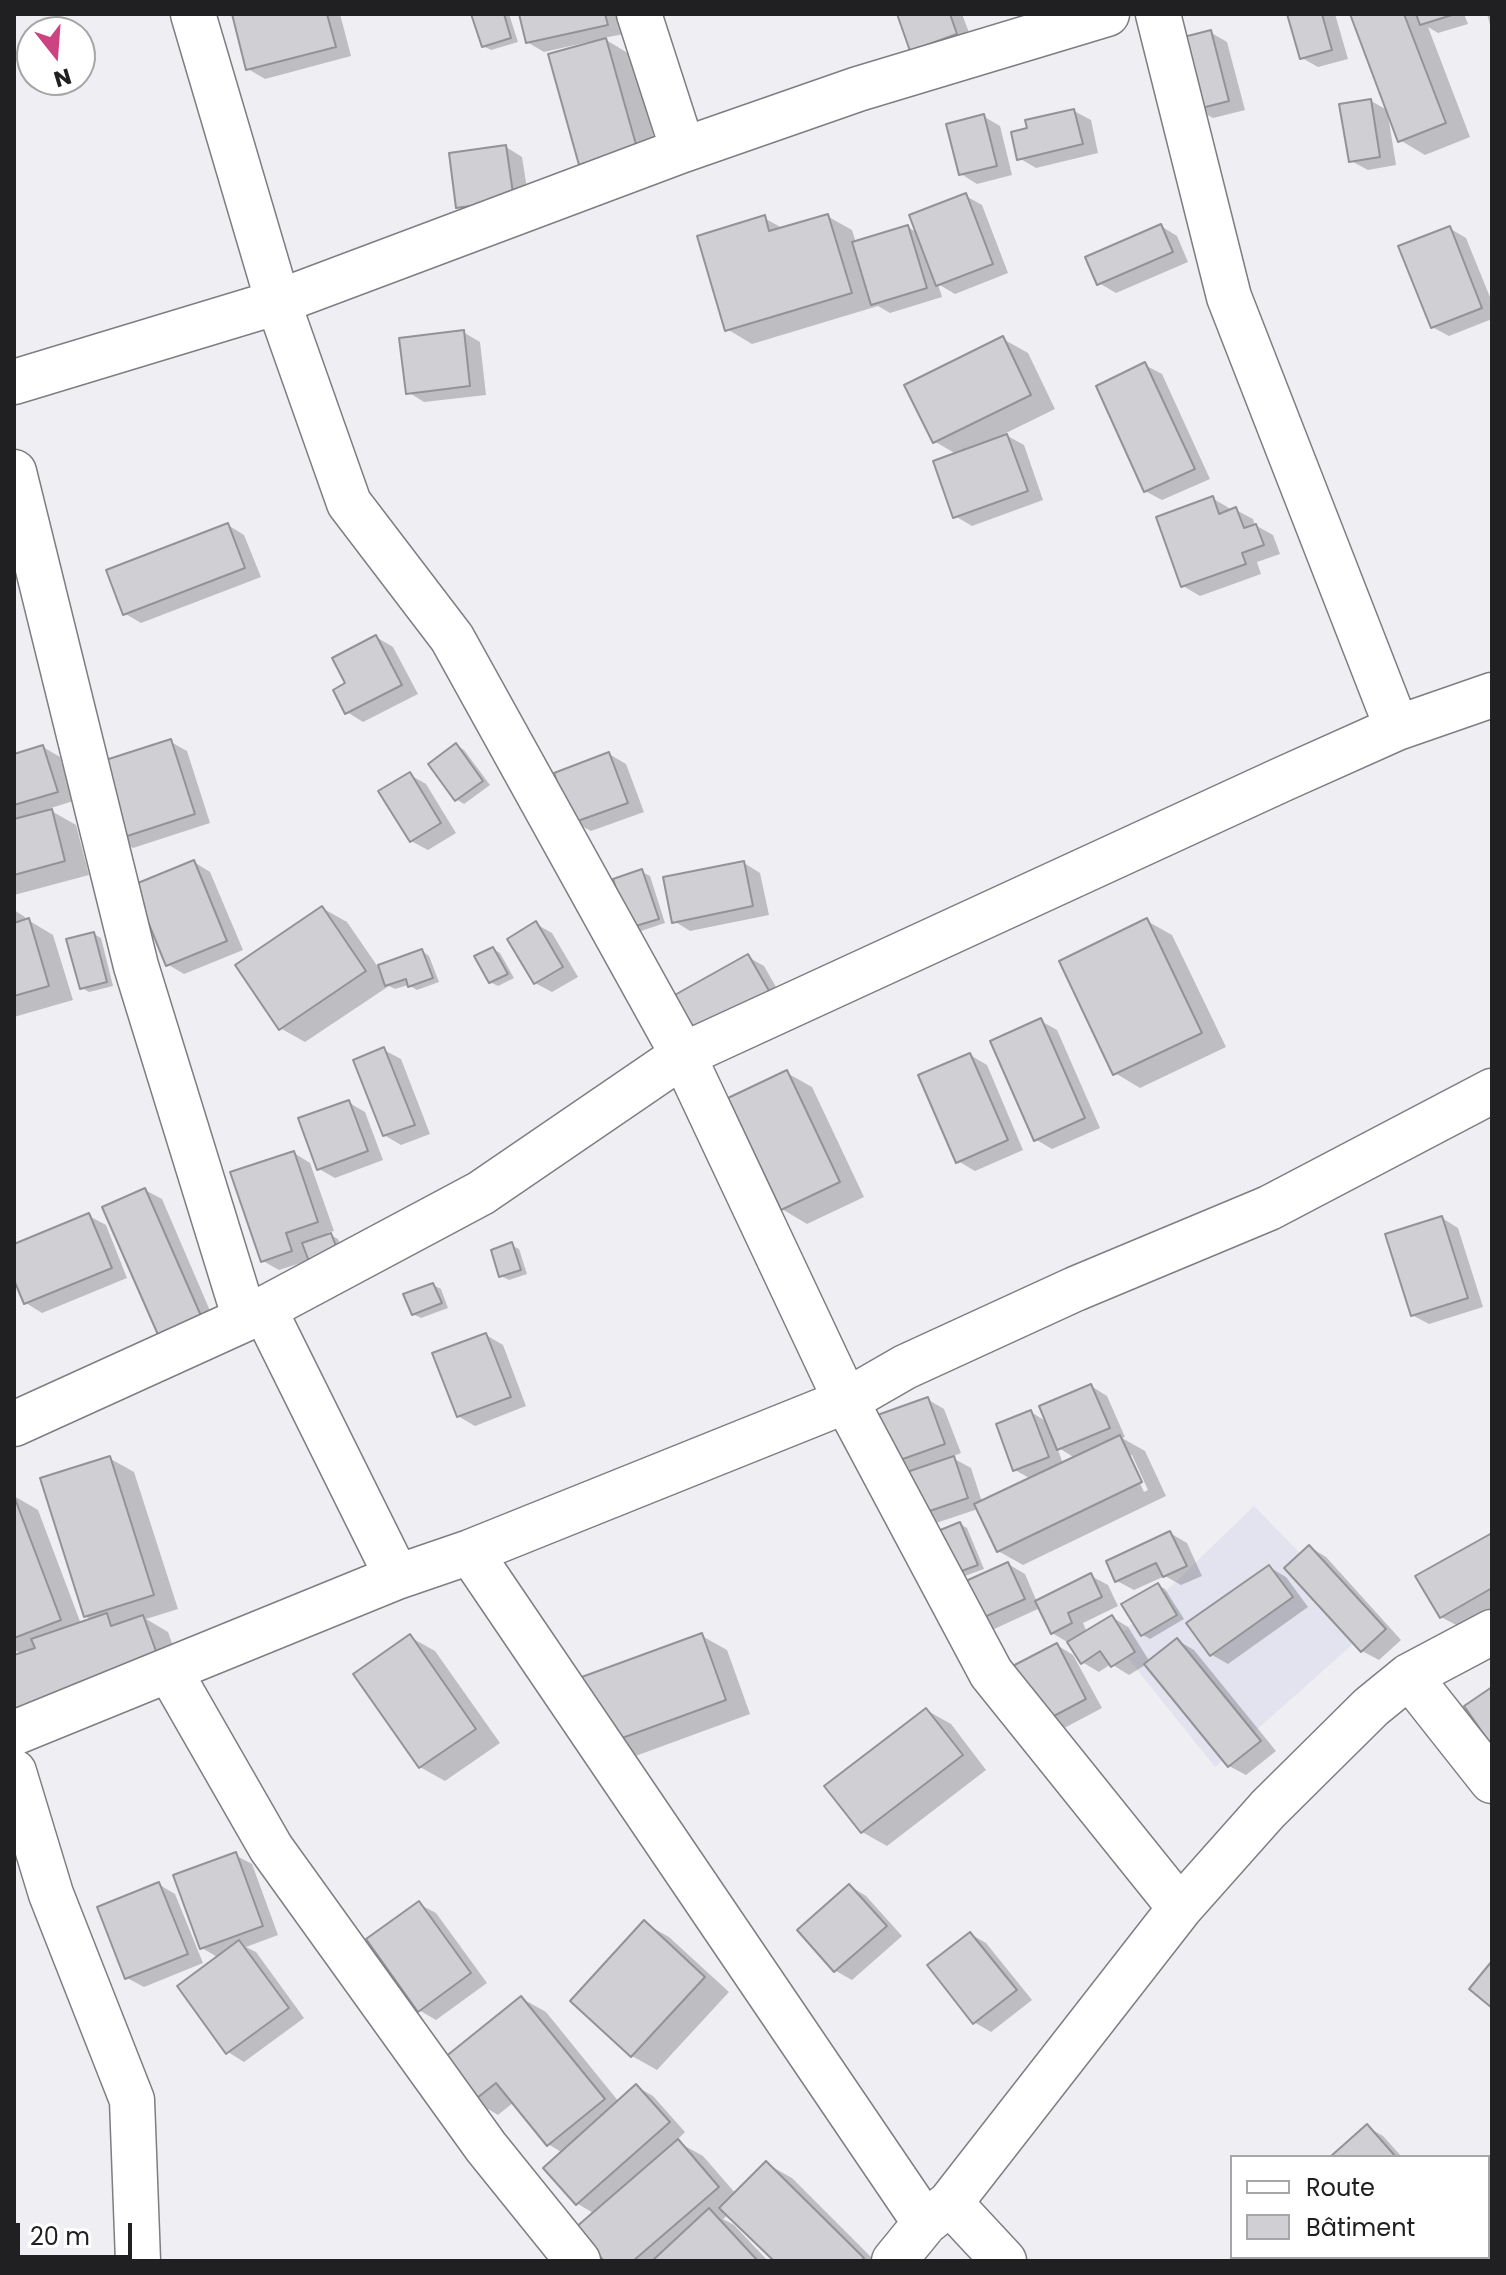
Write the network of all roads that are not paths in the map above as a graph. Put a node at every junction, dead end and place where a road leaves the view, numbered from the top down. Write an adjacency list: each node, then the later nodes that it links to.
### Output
1 (193, 14): 6 (street)
2 (639, 14): 5 (street)
3 (1107, 14): 5 (street)
4 (1158, 14): 10 (street)
5 (683, 150): 6 (street)
6 (278, 302): 7 (street); 11 (street)
7 (14, 382)
8 (14, 472): 13 (street)
9 (1492, 695): 10 (street)
10 (1397, 728): 11 (street)
11 (683, 1055): 13 (street); 14 (street)
12 (1492, 1091): 14 (street)
13 (254, 1314): 15 (street); 17 (street)
14 (846, 1401): 16 (street); 24 (street)
15 (14, 1424)
16 (470, 1552): 17 (street); 25 (street)
17 (397, 1577): 19 (street)
18 (1492, 1632): 20 (street)
19 (169, 1670): 21 (street); 27 (street)
20 (1409, 1676): 23 (street); 24 (street)
21 (14, 1733)
22 (14, 1772): 26 (street)
23 (1492, 1781)
24 (1180, 1908): 25 (street)
25 (937, 2213): 28 (street); 29 (street)
26 (138, 2261)
27 (578, 2261)
28 (894, 2261)
29 (1004, 2261)

